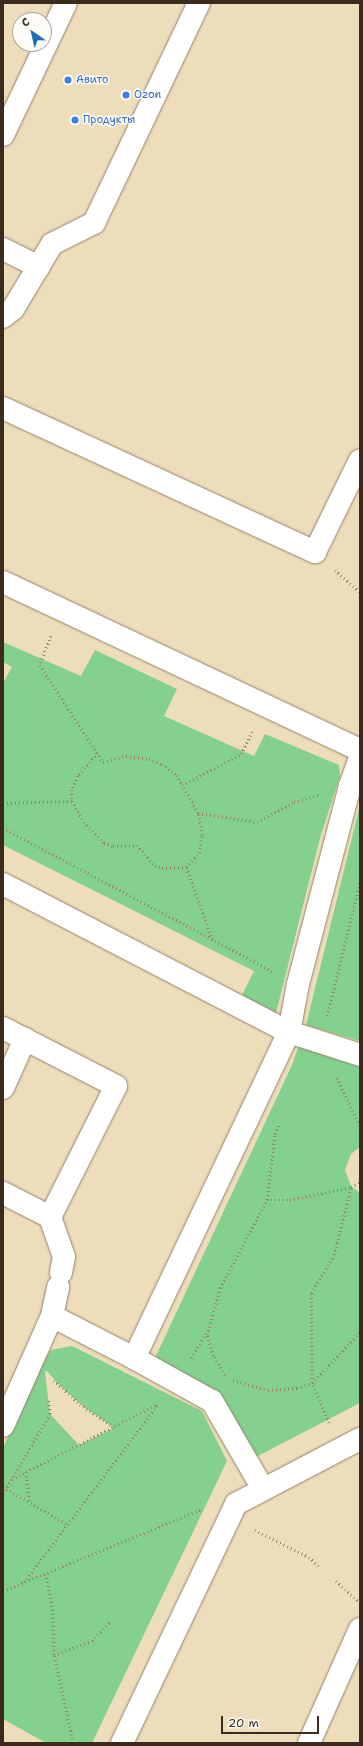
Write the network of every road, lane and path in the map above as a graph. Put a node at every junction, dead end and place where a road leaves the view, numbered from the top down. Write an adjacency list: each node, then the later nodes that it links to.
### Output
1 (66, 3): 3 (lane)
2 (199, 3): 5 (lane)
3 (3, 135)
4 (3, 249): 5 (lane)
5 (39, 266): 6 (lane)
6 (3, 317)
7 (3, 408): 9 (lane)
8 (360, 460): 9 (lane)
9 (315, 552): 11 (path)
10 (3, 582): 13 (lane)
11 (360, 592)
12 (40, 665): 14 (path)
13 (360, 750)
14 (98, 753): 17 (path); 19 (path)
15 (241, 754): 17 (path)
16 (360, 758): 18 (lane)
17 (182, 785): 21 (path)
18 (350, 786): 21 (path); 27 (lane)
19 (72, 801): 20 (path); 23 (path)
20 (3, 803)
21 (198, 814): 23 (path)
22 (3, 828): 26 (path)
23 (186, 867): 26 (path)
24 (360, 882): 31 (path)
25 (3, 884): 29 (lane)
26 (212, 940): 27 (path)
27 (298, 984): 29 (lane)
28 (3, 1028): 30 (lane)
29 (289, 1032): 31 (lane); 44 (lane)
30 (25, 1039): 33 (lane); 40 (lane)
31 (320, 1042): 32 (lane); 35 (path)
32 (360, 1055)
33 (3, 1088)
34 (280, 1120): 39 (path)
35 (360, 1126)
36 (360, 1182): 37 (path)
37 (351, 1186): 39 (path); 47 (path)
38 (3, 1193): 40 (lane)
39 (267, 1200): 42 (path)
40 (50, 1217): 41 (lane)
41 (52, 1316): 44 (lane); 49 (lane)
42 (209, 1330): 46 (path); 47 (path)
43 (360, 1332): 47 (path)
44 (134, 1358): 46 (lane)
45 (50, 1375): 50 (path)
46 (178, 1380): 55 (lane)
47 (312, 1383): 48 (path)
48 (327, 1419)
49 (3, 1426)
50 (114, 1427): 52 (path); 58 (path)
51 (360, 1439): 55 (lane)
52 (26, 1472): 53 (path); 56 (path)
53 (12, 1479)
54 (3, 1487): 56 (path)
55 (263, 1489): 57 (lane)
56 (30, 1502): 58 (path)
57 (230, 1518): 59 (path); 60 (path); 69 (lane)
58 (67, 1524): 62 (path)
59 (319, 1566)
60 (46, 1574): 62 (path); 67 (path)
61 (336, 1581): 64 (path)
62 (24, 1583): 63 (path)
63 (3, 1591)
64 (360, 1603)
65 (110, 1622): 67 (path)
66 (360, 1628): 70 (lane)
67 (54, 1655): 68 (path)
68 (73, 1743)
69 (122, 1743)
70 (309, 1743)

